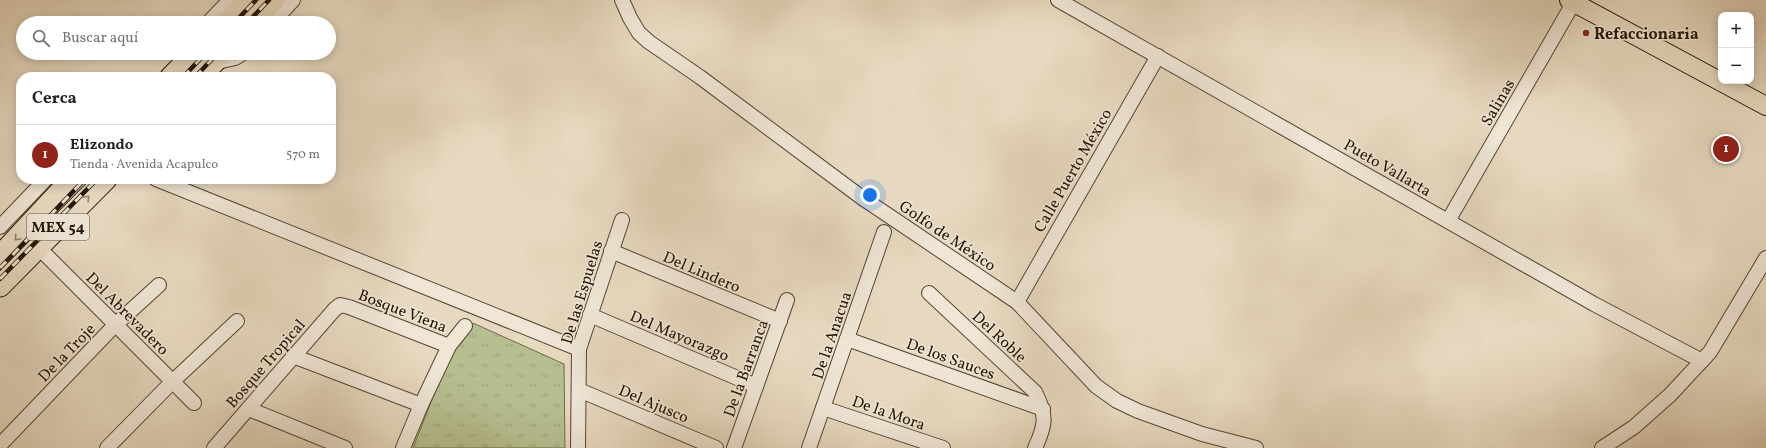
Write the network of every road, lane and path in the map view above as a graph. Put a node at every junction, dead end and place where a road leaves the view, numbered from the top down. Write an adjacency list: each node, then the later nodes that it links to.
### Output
1 (230, 0): 9 (street)
2 (249, 0): 10 (highway)
3 (274, 0): 11 (highway)
4 (293, 0): 12 (street)
5 (622, 0): 39 (street, Golfo de México)
6 (1058, 0): 13 (street, Pueto Vallarta)
7 (1594, 0): 17 (main road)
8 (1573, 1): 22 (main road); 28 (street, Salinas)
9 (215, 16)
10 (233, 16)
11 (259, 16)
12 (278, 16)
13 (1158, 56): 28 (street, Pueto Vallarta); 39 (street, Calle Puerto México)
14 (176, 60): 18 (street)
15 (222, 60): 16 (street)
16 (208, 62): 19 (highway)
17 (1718, 67)
18 (168, 72)
19 (183, 72)
20 (1750, 84): 21 (main road)
21 (1766, 93)
22 (1766, 106)
23 (41, 184): 29 (street)
24 (67, 184): 33 (highway, MEX 54, one-way to 33)
25 (101, 184): 31 (highway, MEX 54, one-way to 25)
26 (169, 184): 48 (street)
27 (622, 220): 32 (street, De las Espuelas)
28 (1448, 221): 50 (street, Pueto Vallarta)
29 (0, 227)
30 (884, 232): 46 (street, De la Anacua)
31 (38, 248): 36 (highway, MEX 54); 44 (street, Del Abrevadero)
32 (611, 251): 41 (street, De las Espuelas); 43 (street, Del Lindero)
33 (0, 256)
34 (1766, 258): 50 (street)
35 (159, 284): 44 (street, De la Troje)
36 (0, 286)
37 (929, 292): 58 (street, Del Roble)
38 (787, 300): 43 (street, De la Barranca)
39 (1016, 302): 70 (street, Golfo de México)
40 (345, 305): 47 (street, Bosque Viena); 49 (street, Bosque Tropical)
41 (590, 315): 48 (street, De las Espuelas); 52 (street, Del Mayorazgo)
42 (237, 320): 51 (street)
43 (780, 322): 52 (street, De la Barranca)
44 (115, 325): 51 (street, Del Abrevadero); 59 (street, De la Troje)
45 (465, 326): 47 (street)
46 (847, 339): 56 (street, De la Anacua); 58 (street, De los Sauces)
47 (449, 346): 55 (street)
48 (579, 348): 53 (street, De las Espuelas)
49 (293, 356): 55 (street); 57 (street, Bosque Tropical)
50 (1702, 361): 71 (street)
51 (172, 382): 54 (street, Del Abrevadero); 60 (street)
52 (756, 386): 66 (street, De la Barranca)
53 (579, 390): 64 (street, De las Espuelas); 65 (street, Del Ajusco)
54 (194, 403)
55 (420, 405): 63 (street)
56 (823, 408): 67 (street, De la Anacua); 68 (street, De la Mora)
57 (249, 409): 61 (street, Bosque Tropical); 62 (street)
58 (1043, 409): 69 (street)
59 (0, 445)
60 (107, 448)
61 (214, 448)
62 (345, 448)
63 (403, 448)
64 (578, 448)
65 (716, 448)
66 (734, 448)
67 (809, 448)
68 (943, 448)
69 (1035, 448)
70 (1256, 448)
71 (1602, 448)

